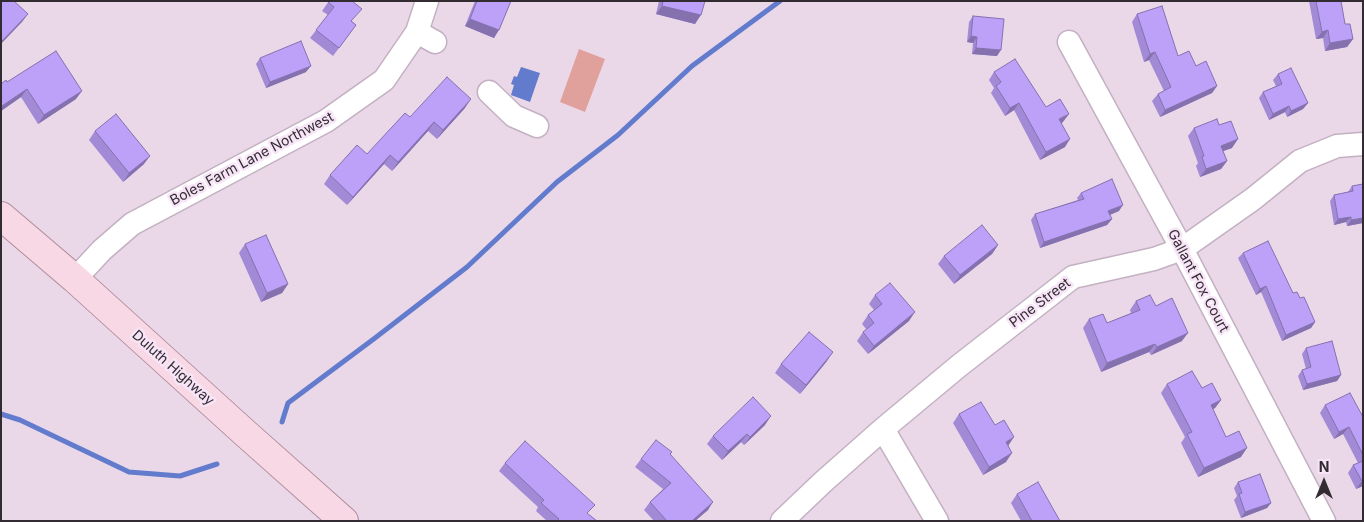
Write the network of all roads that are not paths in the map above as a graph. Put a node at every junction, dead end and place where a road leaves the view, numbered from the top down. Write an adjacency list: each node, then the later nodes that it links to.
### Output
1 (427, 1): 8 (street, Boles Farm Lane Northwest)
2 (1069, 42): 7 (street, Gallant Fox Court)
3 (489, 92): 4 (street)
4 (537, 126)
5 (1363, 144): 7 (street, Pine Street)
6 (1, 216): 8 (main road, Duluth Highway)
7 (1182, 248): 9 (street, Pine Street); 13 (street, Gallant Fox Court)
8 (75, 279): 10 (main road, Duluth Highway)
9 (882, 429): 11 (street, Pine Street); 12 (street)
10 (344, 521)
11 (782, 521)
12 (937, 521)
13 (1324, 521)

